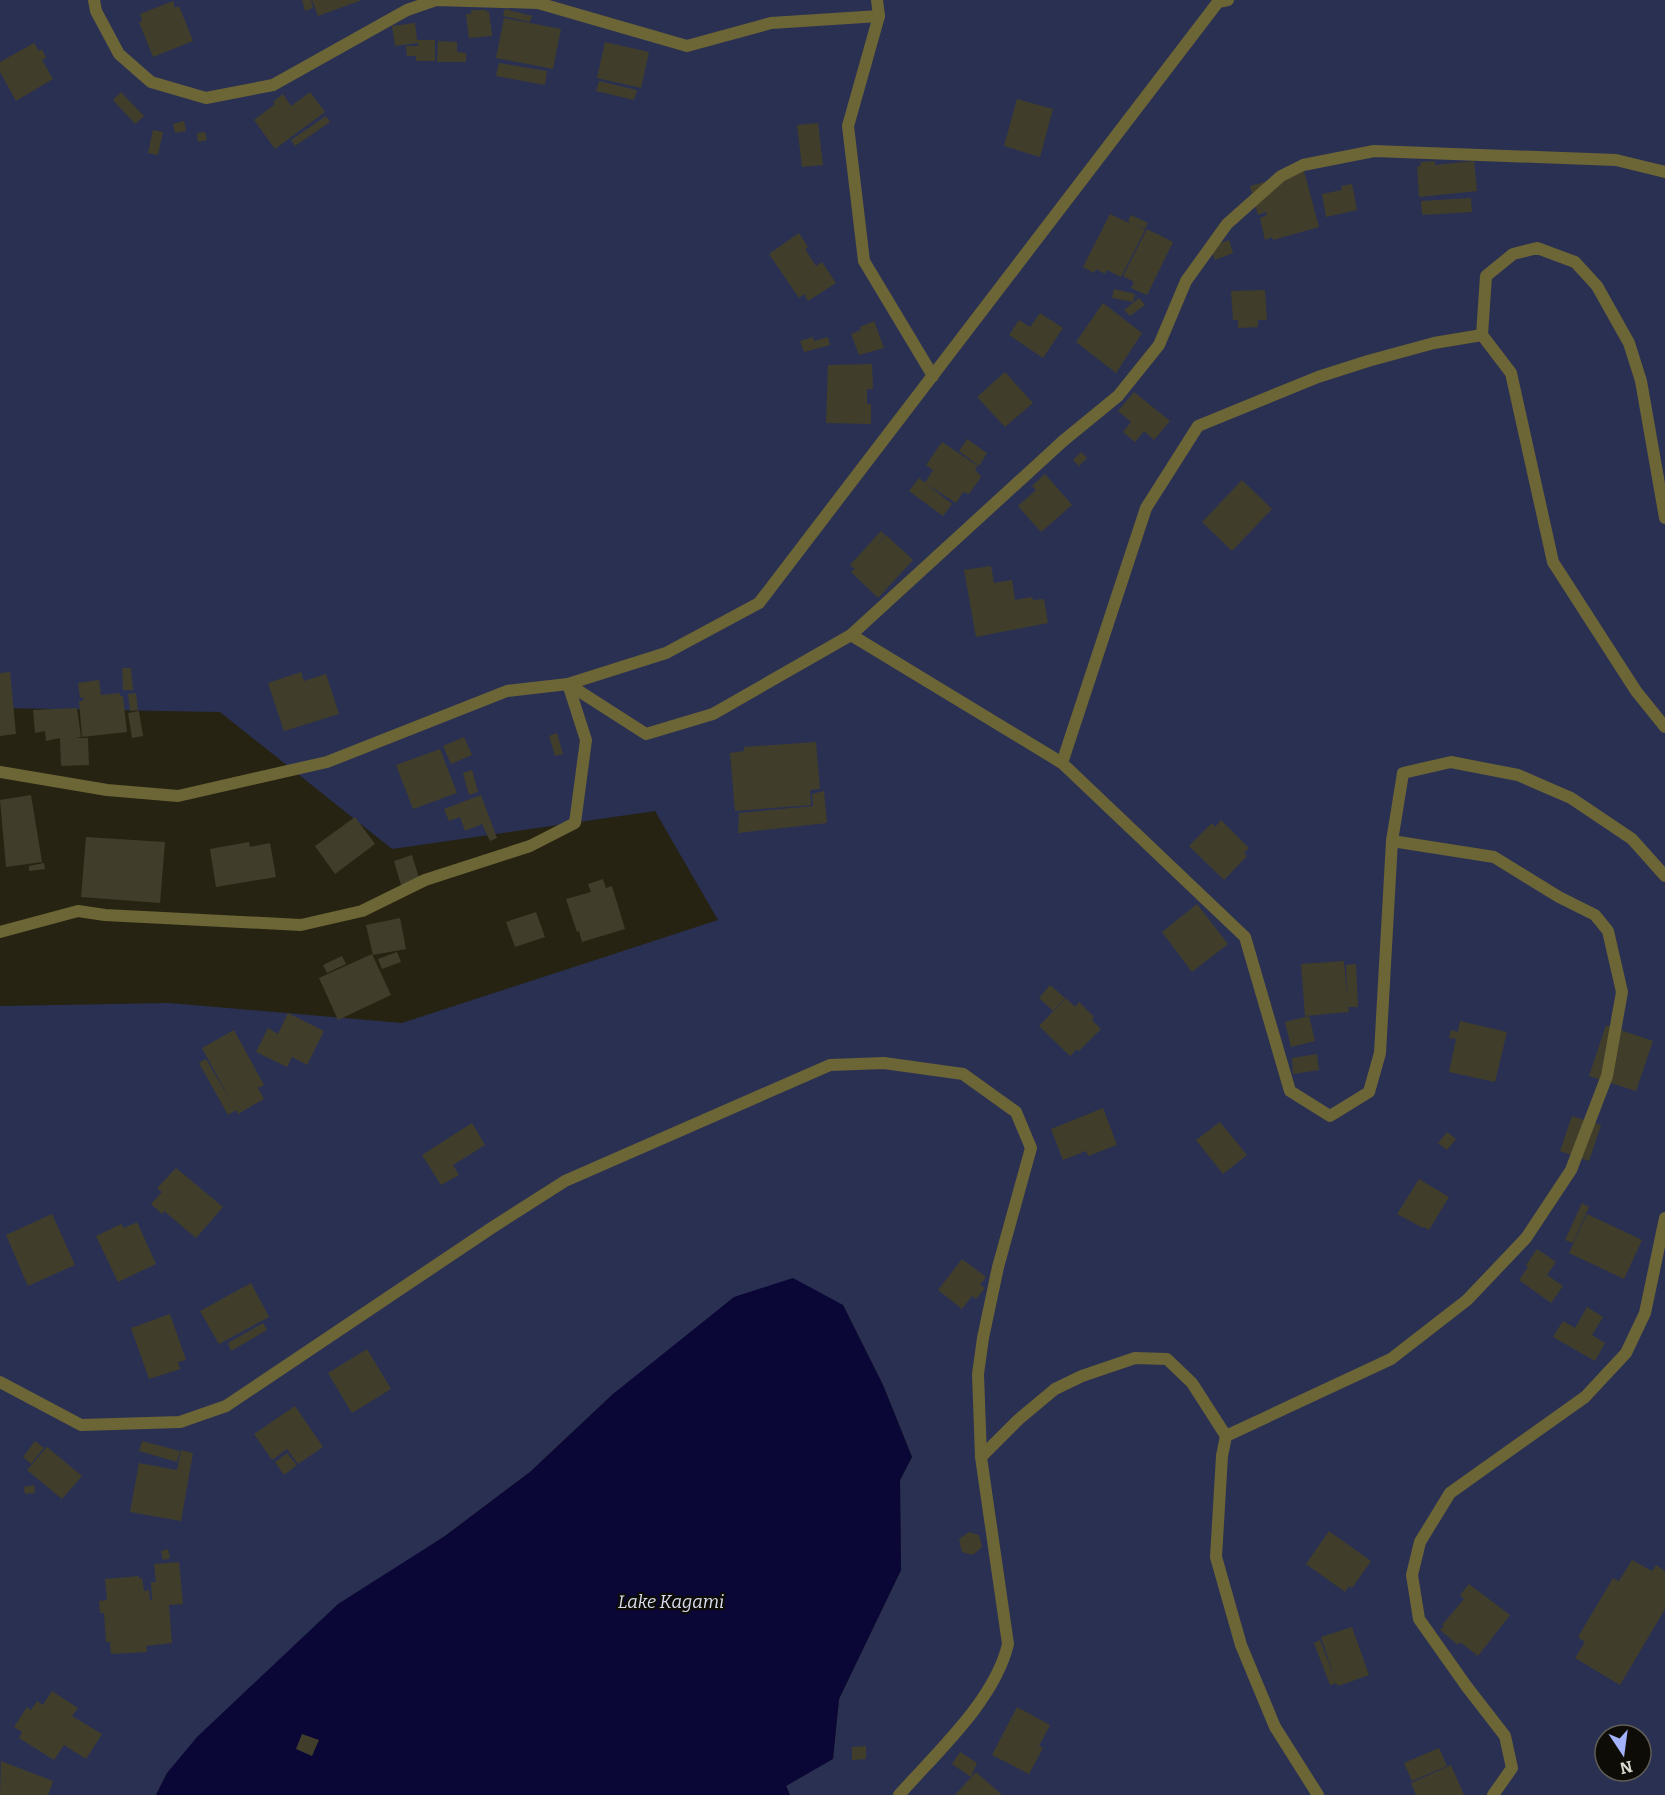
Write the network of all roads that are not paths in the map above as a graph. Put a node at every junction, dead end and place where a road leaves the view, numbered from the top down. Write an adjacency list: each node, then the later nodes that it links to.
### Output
1 (94, 0): 4 (street)
2 (877, 0): 4 (street)
3 (1220, 1): 7 (street)
4 (879, 16): 7 (street)
5 (1665, 172): 9 (street)
6 (1482, 335): 8 (street); 11 (street); 12 (street)
7 (933, 376): 10 (street)
8 (1665, 518)
9 (851, 635): 10 (street); 12 (street)
10 (568, 684): 13 (street); 16 (street)
11 (1665, 727)
12 (1062, 763): 14 (street)
13 (0, 772)
14 (1392, 841): 15 (street); 19 (street)
15 (1665, 876)
16 (0, 932)
17 (1665, 1218): 23 (street)
18 (0, 1382): 20 (street)
19 (1226, 1436): 20 (street); 22 (street)
20 (981, 1457): 21 (street)
21 (899, 1795)
22 (1318, 1795)
23 (1493, 1795)

